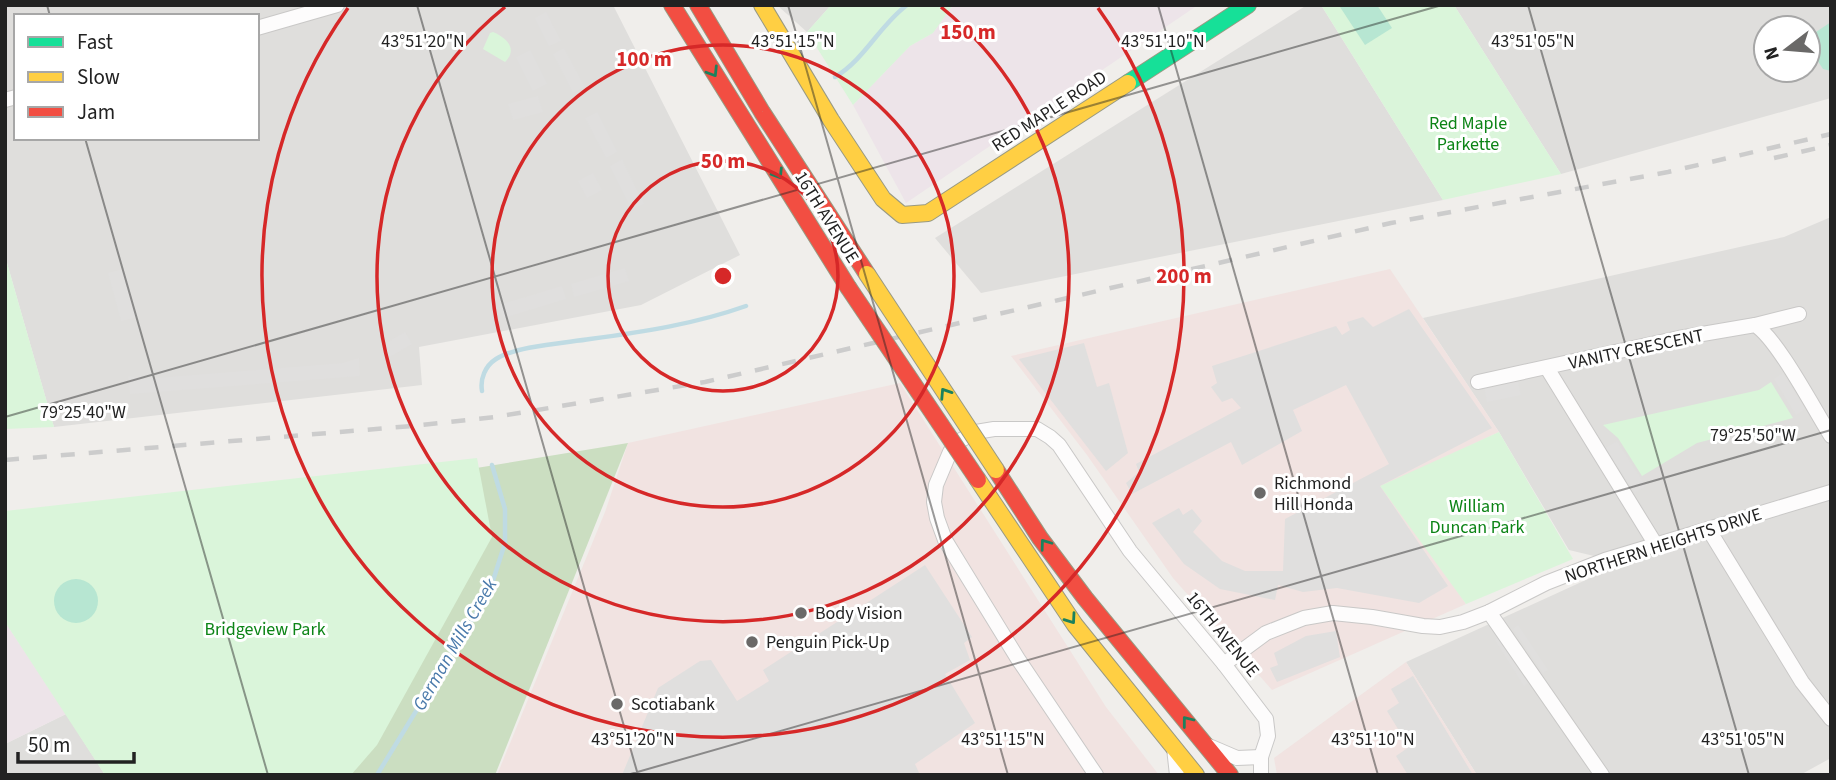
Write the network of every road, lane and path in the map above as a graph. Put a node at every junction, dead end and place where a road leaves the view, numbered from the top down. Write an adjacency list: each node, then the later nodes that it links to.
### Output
1 (337, 5): 6 (street)
2 (672, 5): 19 (main road, 16TH AVENUE, one-way to 19, bridge)
3 (698, 5): 18 (main road, 16TH AVENUE, one-way to 3, bridge)
4 (762, 5): 5 (main road, RED MAPLE ROAD)
5 (1248, 5)
6 (259, 27)
7 (1799, 314): 8 (street, VANITY CRESCENT)
8 (1755, 325): 9 (street, VANITY CRESCENT); 11 (street)
9 (1546, 368): 10 (street); 14 (street, VANITY CRESCENT)
10 (1478, 382)
11 (1831, 436)
12 (1831, 492): 13 (street, NORTHERN HEIGHTS DRIVE)
13 (1709, 530): 14 (street, NORTHERN HEIGHTS DRIVE); 17 (street)
14 (1656, 545): 15 (street, NORTHERN HEIGHTS DRIVE)
15 (1489, 612): 16 (street, NORTHERN HEIGHTS DRIVE); 26 (street)
16 (1224, 664): 20 (street, 16TH AVENUE); 21 (street, 16TH AVENUE)
17 (1831, 719)
18 (1206, 745): 20 (street); 24 (main road, 16TH AVENUE)
19 (1174, 748): 22 (street); 23 (main road, 16TH AVENUE)
20 (1261, 757): 25 (street, 16TH AVENUE)
21 (1096, 775)
22 (1177, 775)
23 (1196, 775)
24 (1230, 775)
25 (1261, 775)
26 (1602, 775)

